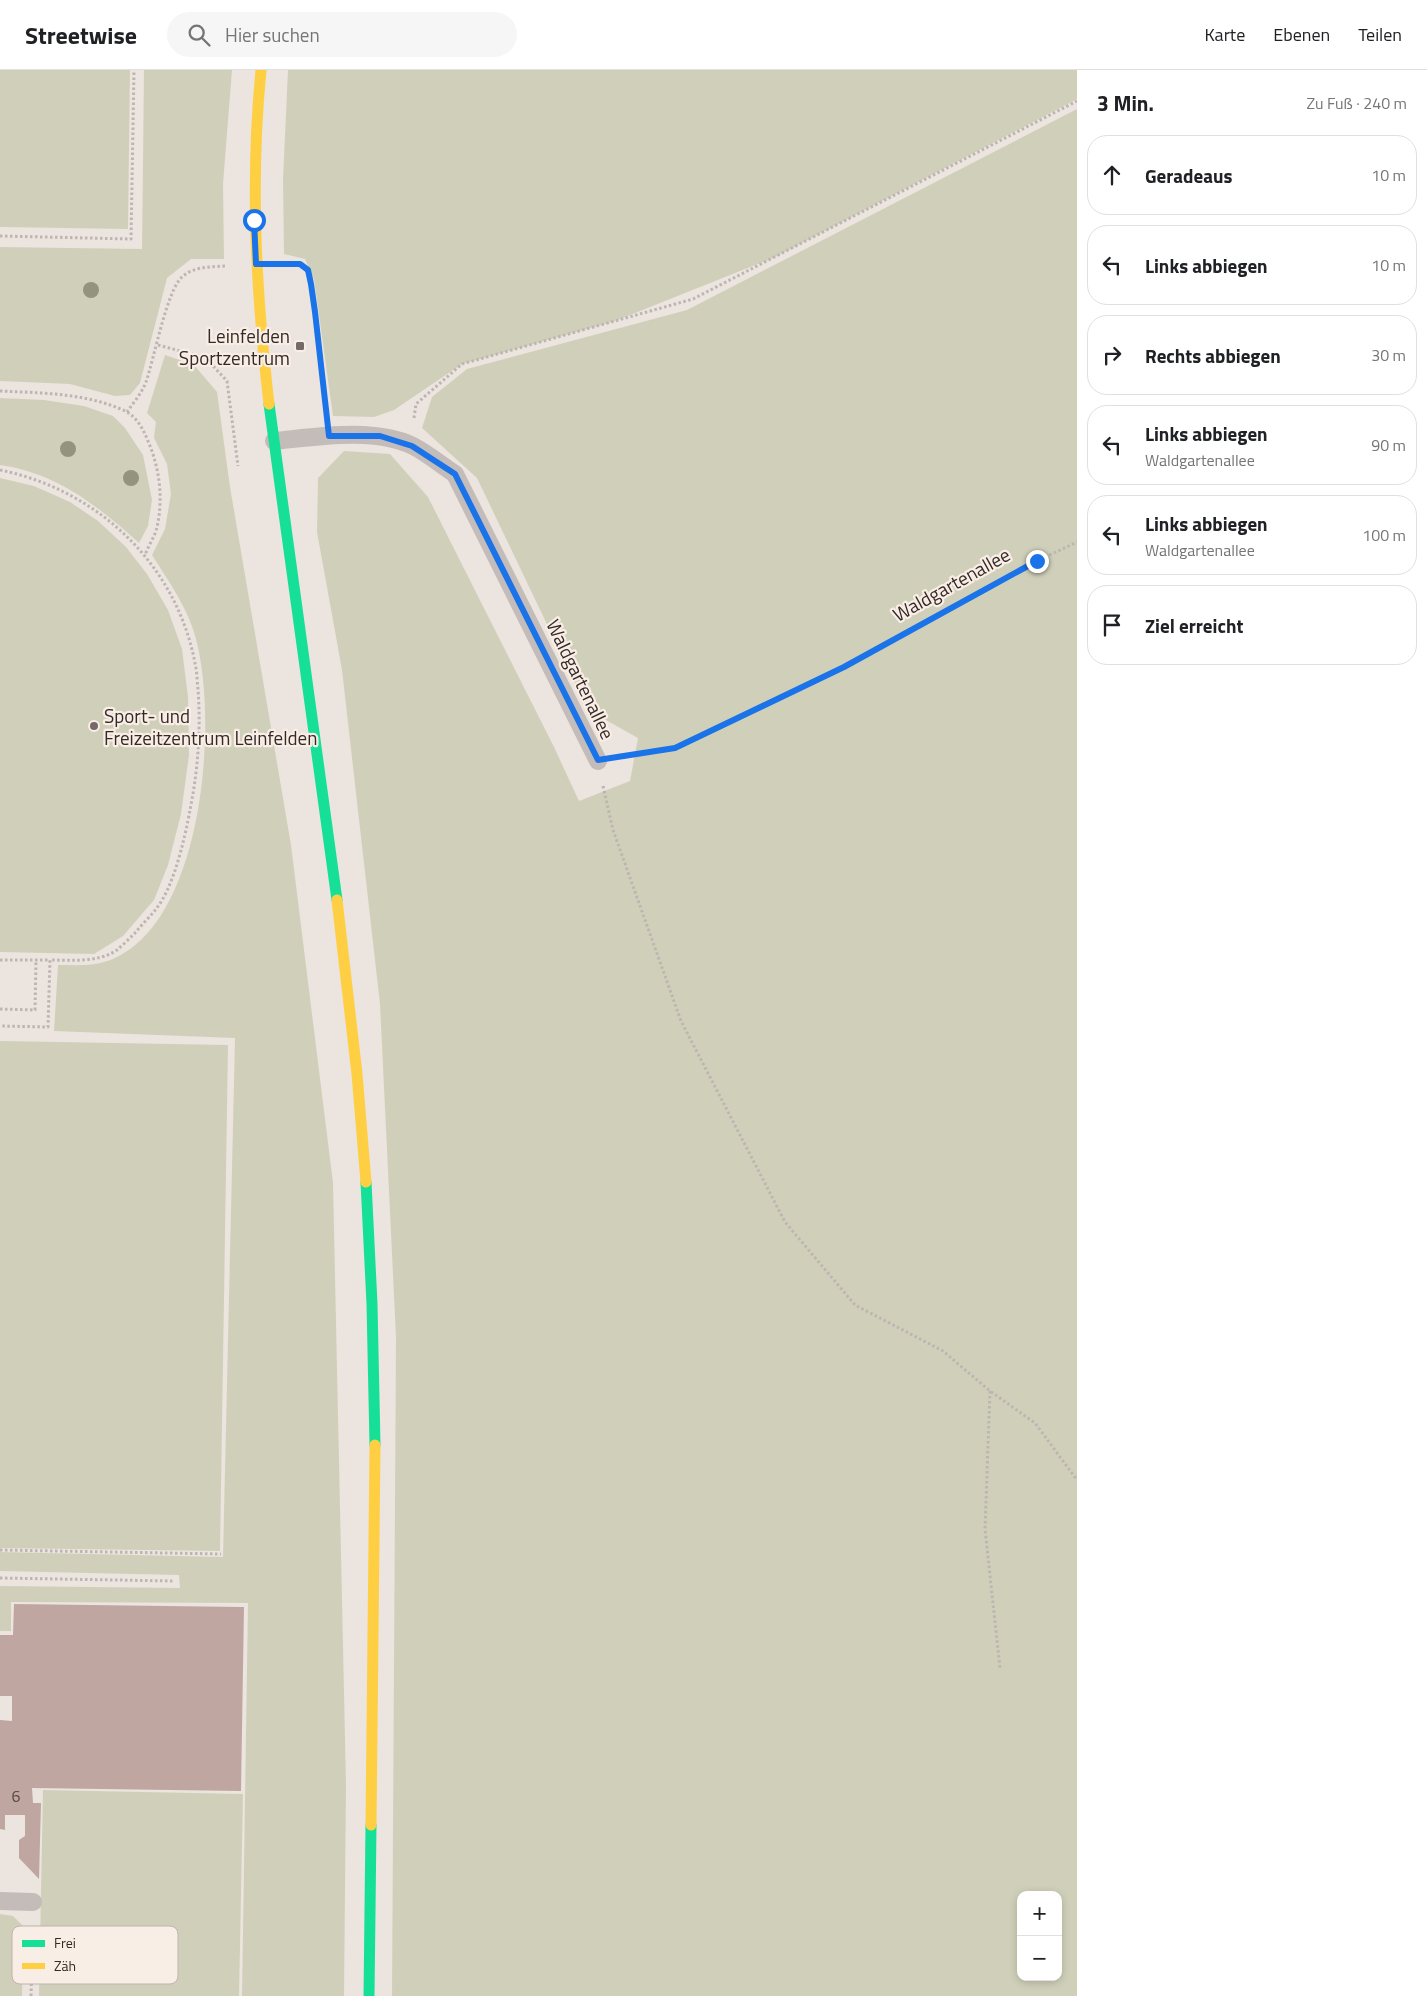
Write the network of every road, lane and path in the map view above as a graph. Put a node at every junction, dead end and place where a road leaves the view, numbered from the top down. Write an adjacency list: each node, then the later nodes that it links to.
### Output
1 (134, 70): 4 (path)
2 (261, 70): 5 (main road)
3 (1077, 100): 11 (path)
4 (0, 236)
5 (256, 264): 6 (path); 9 (path); 10 (main road)
6 (158, 345): 8 (path); 12 (path)
7 (0, 391): 8 (path)
8 (127, 412): 15 (path)
9 (329, 436): 10 (lane, Waldgartenallee); 11 (lane, Waldgartenallee)
10 (274, 441): 32 (main road)
11 (412, 446): 16 (lane, Waldgartenallee)
12 (238, 466)
13 (0, 470): 15 (path)
14 (1077, 542): 16 (path, Waldgartenallee)
15 (145, 555): 19 (path)
16 (598, 760): 22 (path)
17 (0, 960): 18 (path)
18 (36, 960): 19 (path); 20 (path)
19 (50, 960): 21 (path)
20 (0, 1009)
21 (0, 1026)
22 (990, 1391): 23 (path); 28 (path)
23 (1077, 1480)
24 (0, 1550): 25 (path)
25 (220, 1554)
26 (0, 1578): 27 (path)
27 (173, 1581)
28 (1000, 1668)
29 (0, 1901): 30 (lane)
30 (33, 1902): 31 (path)
31 (32, 1926)
32 (369, 1996)

